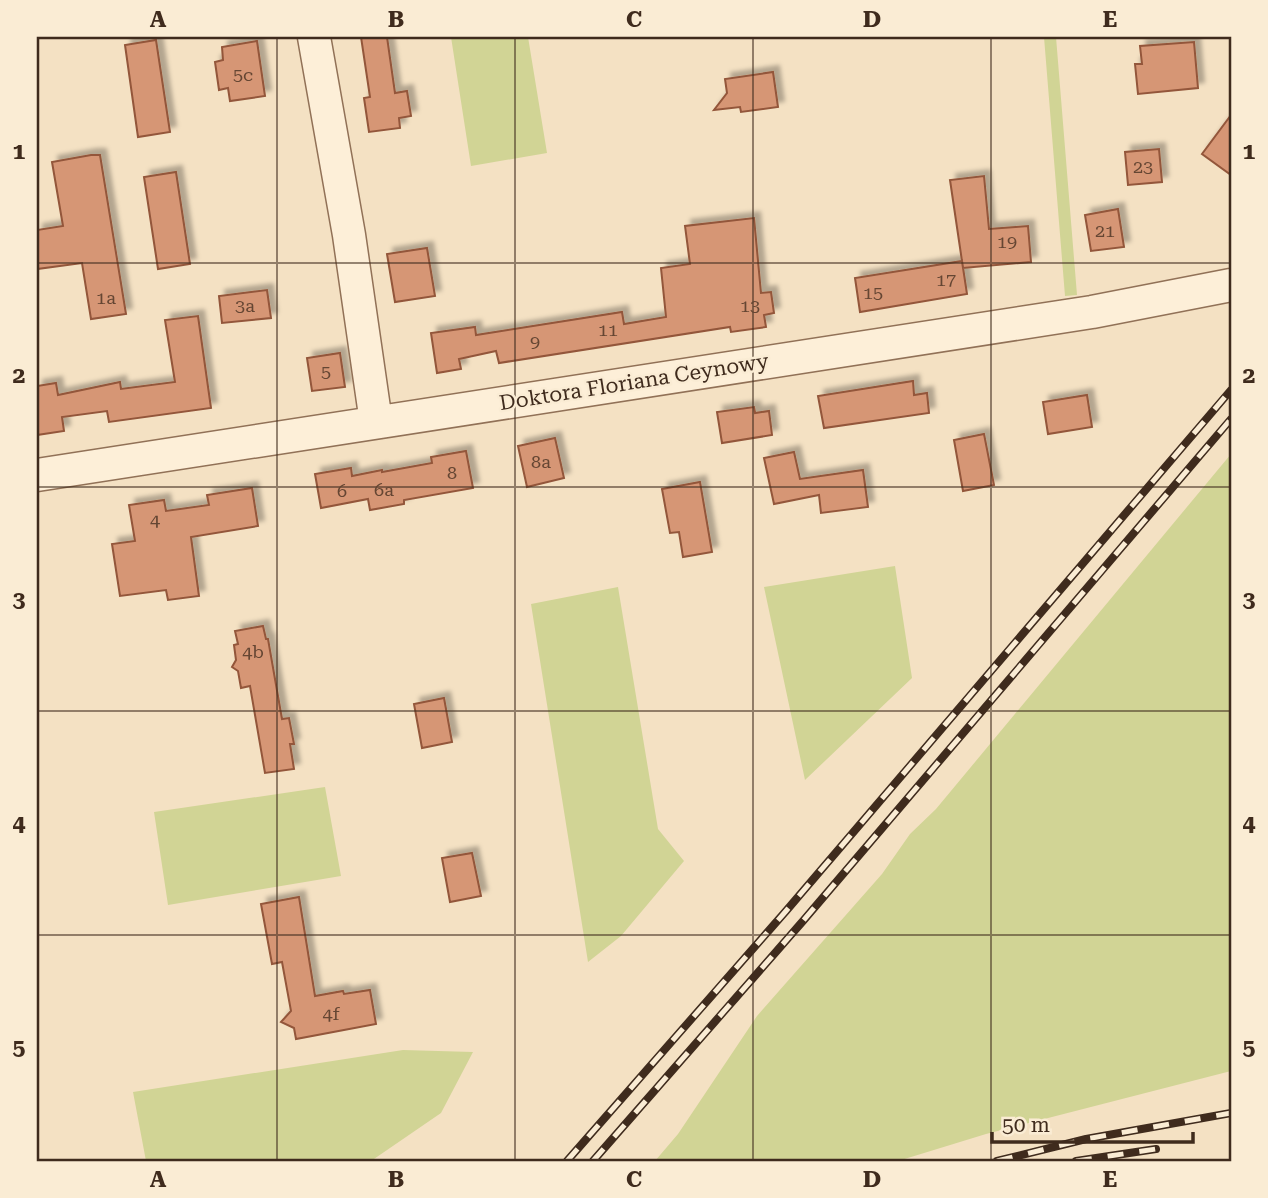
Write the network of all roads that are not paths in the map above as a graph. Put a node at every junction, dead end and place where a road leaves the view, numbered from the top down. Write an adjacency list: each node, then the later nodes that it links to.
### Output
1 (314, 37): 3 (street)
2 (1228, 282): 3 (street, Doktora Floriana Ceynowy)
3 (376, 422): 4 (street, Doktora Floriana Ceynowy)
4 (37, 475)

